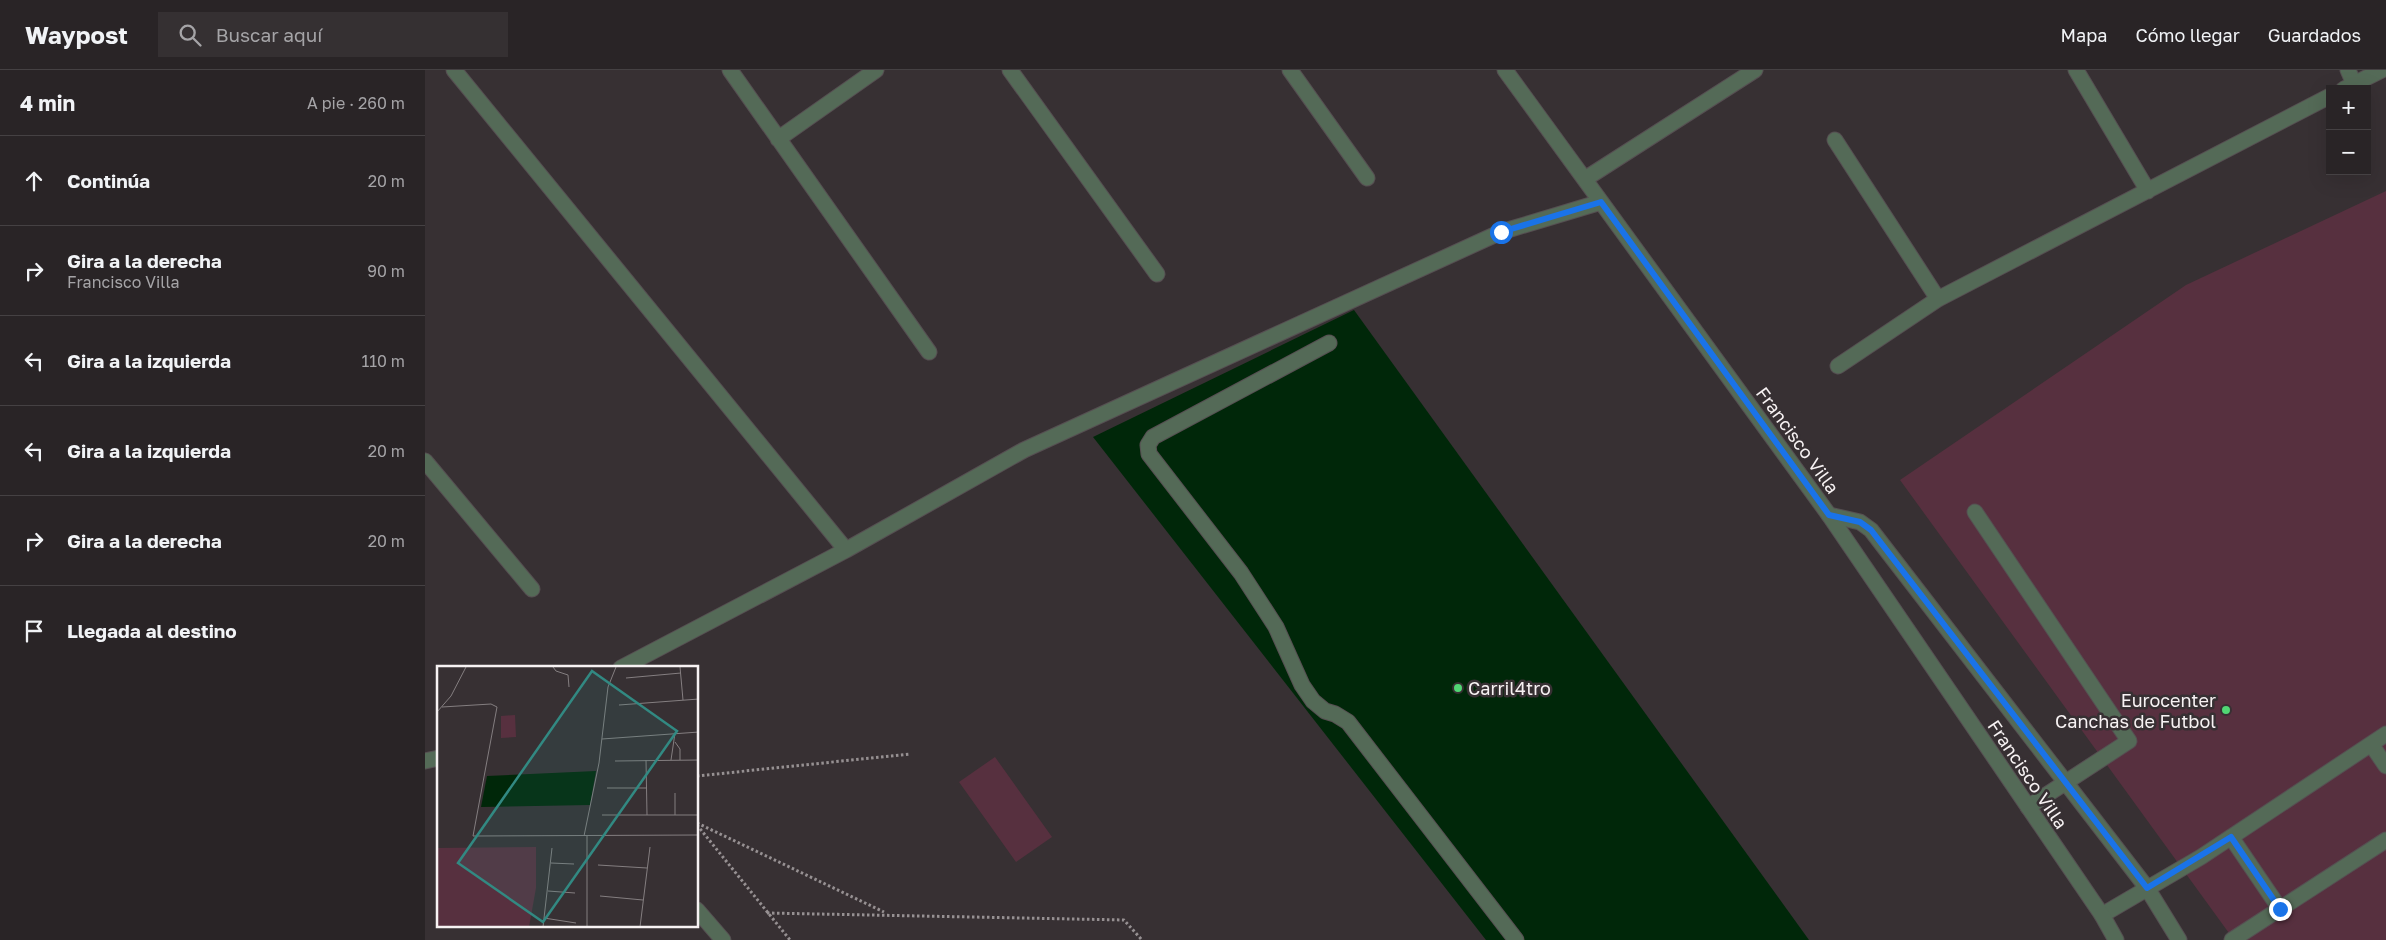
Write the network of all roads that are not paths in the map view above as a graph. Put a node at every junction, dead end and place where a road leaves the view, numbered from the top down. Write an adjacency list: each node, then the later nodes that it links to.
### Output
1 (729, 70): 12 (street)
2 (876, 70): 12 (street)
3 (1011, 70): 18 (street)
4 (1290, 70): 14 (street)
5 (1505, 70): 15 (street, Francisco Villa)
6 (1755, 70): 15 (street)
7 (2076, 70): 16 (street)
8 (2382, 70): 10 (street)
9 (459, 72): 26 (street)
10 (2349, 81)
11 (2326, 98): 16 (street)
12 (779, 139): 21 (street)
13 (1835, 140): 19 (street)
14 (1367, 178)
15 (1585, 179): 17 (street, Francisco Villa)
16 (2148, 190): 19 (street)
17 (1601, 202): 25 (street, Francisco Villa); 26 (street)
18 (1157, 274)
19 (1938, 299): 22 (street)
20 (1329, 343): 41 (street)
21 (929, 352)
22 (1838, 366)
23 (425, 461): 27 (street)
24 (1975, 512): 32 (street)
25 (1829, 515): 32 (street); 33 (street, Francisco Villa)
26 (847, 550): 28 (street)
27 (531, 589)
28 (625, 666)
29 (2386, 734): 30 (street)
30 (2371, 744): 31 (street); 34 (street)
31 (2386, 766)
32 (2065, 780): 33 (street); 36 (street)
33 (2028, 807): 39 (street, Francisco Villa)
34 (2231, 837): 36 (street); 37 (street)
35 (2386, 840): 37 (street)
36 (2147, 888): 39 (street); 43 (street)
37 (2280, 909): 44 (street)
38 (699, 912): 40 (street)
39 (2101, 915): 42 (street, Francisco Villa)
40 (723, 940)
41 (1516, 940)
42 (2116, 940)
43 (2179, 940)
44 (2232, 940)

